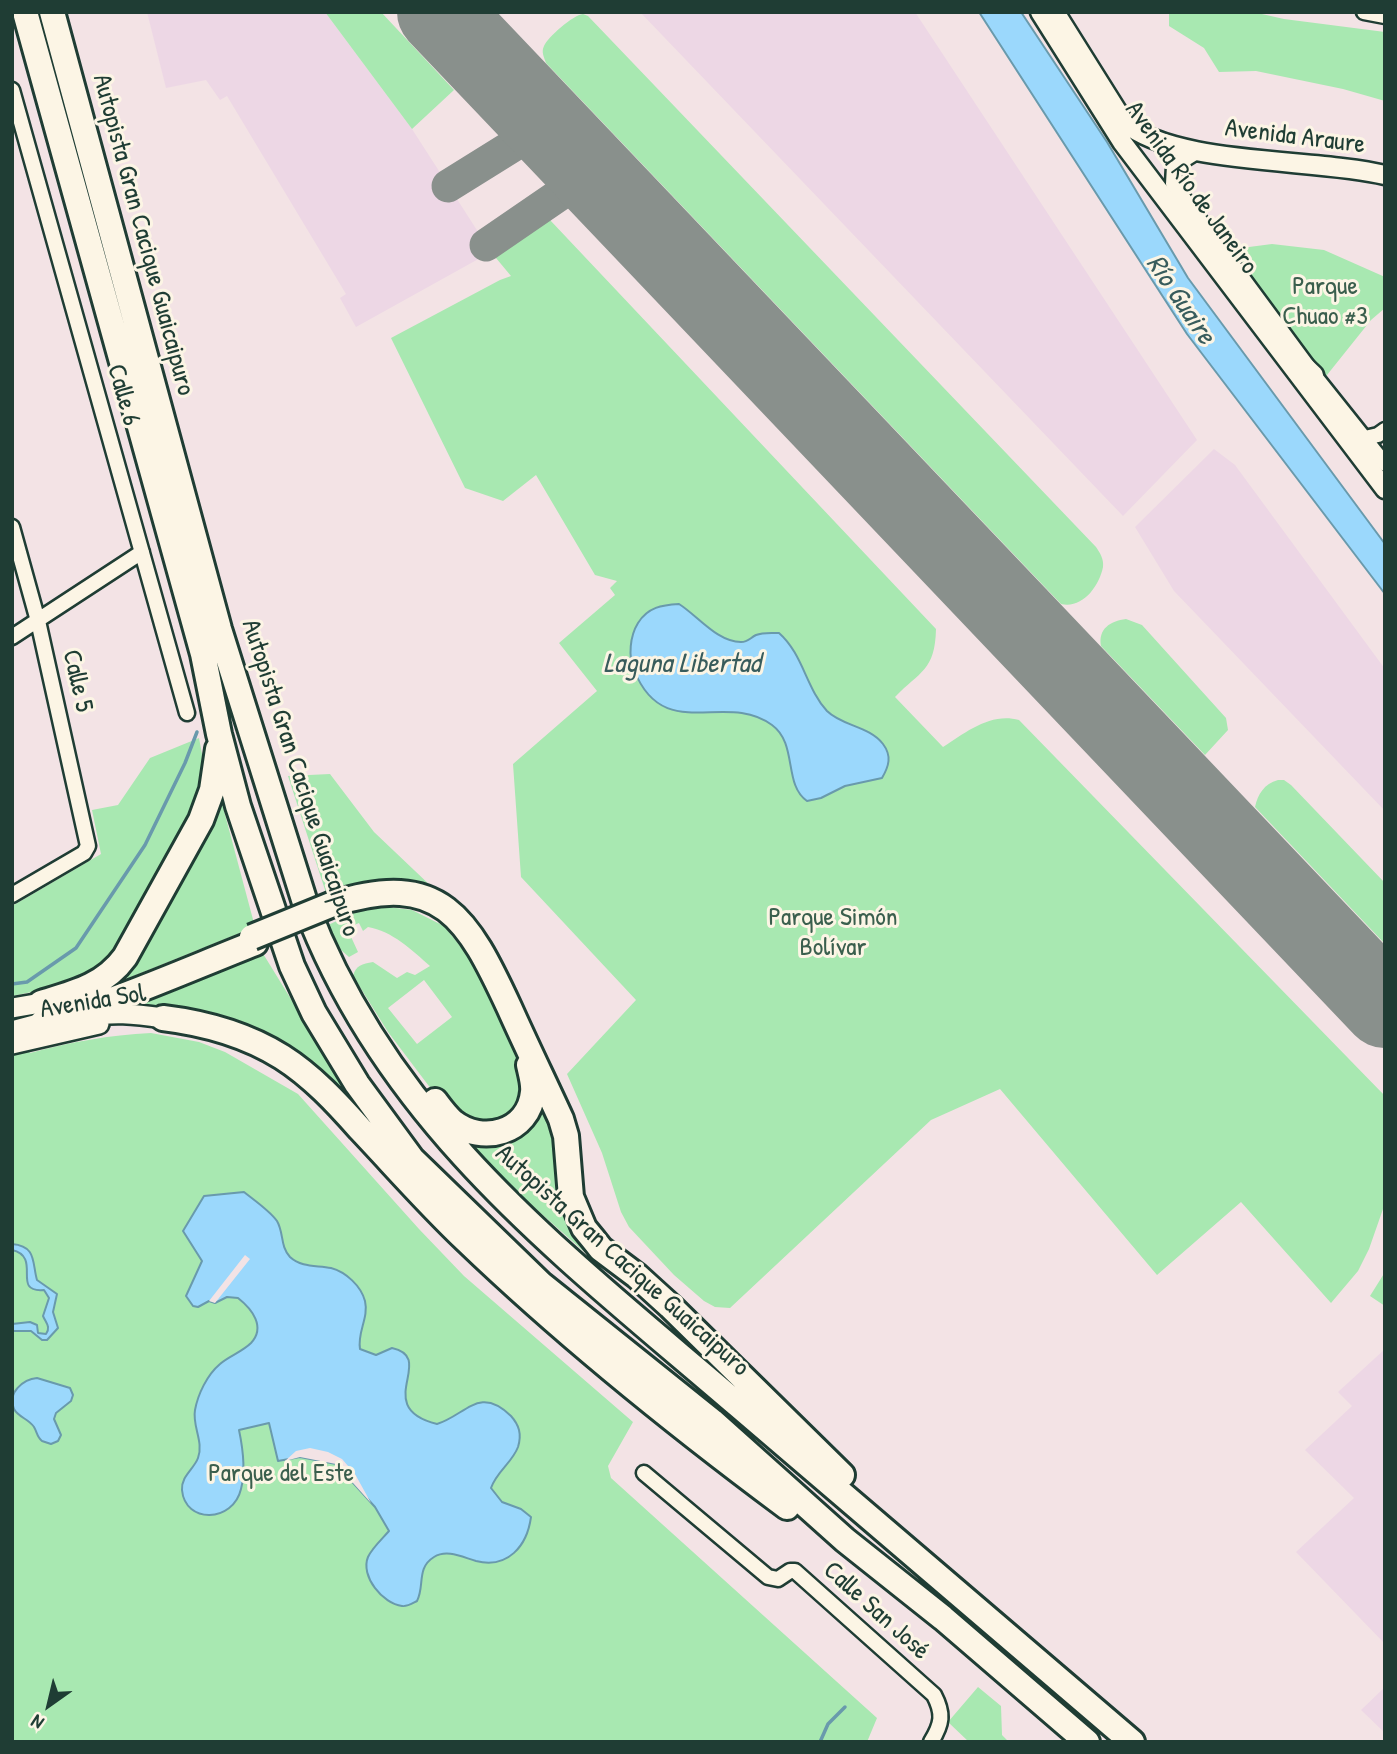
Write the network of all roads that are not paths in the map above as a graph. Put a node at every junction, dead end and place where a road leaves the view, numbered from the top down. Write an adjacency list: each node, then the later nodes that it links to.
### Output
1 (25, 12): 21 (highway, Autopista Gran Cacique Guaicaipuro)
2 (52, 12): 24 (highway, Autopista Gran Cacique Guaicaipuro)
3 (1041, 12): 10 (street, Avenida Río de Janeiro)
4 (1055, 12): 8 (street, Avenida Río de Janeiro)
5 (1363, 12): 6 (street)
6 (1385, 16)
7 (12, 90): 17 (street, Calle 6)
8 (1198, 151): 9 (street, Avenida Araure); 11 (street, Avenida Río de Janeiro)
9 (1385, 175)
10 (1256, 322): 11 (street); 15 (street, Avenida Río de Janeiro)
11 (1314, 375): 13 (street, Avenida Río de Janeiro)
12 (1385, 430): 13 (street)
13 (1365, 438): 14 (street, Avenida Río de Janeiro)
14 (1385, 464)
15 (1385, 489)
16 (12, 527): 18 (street, Calle 5)
17 (142, 552): 18 (street); 20 (street, Calle 6)
18 (38, 621): 19 (street); 22 (street, Calle 5)
19 (12, 637)
20 (187, 713)
21 (219, 734): 26 (highway); 32 (highway, Autopista Gran Cacique Guaicaipuro)
22 (12, 895)
23 (333, 909): 24 (highway); 26 (highway, bridge); 31 (highway)
24 (353, 1005): 31 (highway, Autopista Gran Cacique Guaicaipuro)
25 (12, 1008): 26 (main road, Avenida Sol)
26 (41, 1013): 27 (main road, Avenida Sol); 28 (main road, Avenida Sol)
27 (163, 1018): 29 (main road, Avenida Sol); 32 (highway)
28 (12, 1031)
29 (12, 1044)
30 (644, 1473): 33 (street, Calle San José)
31 (867, 1517): 35 (highway, Autopista Gran Cacique Guaicaipuro)
32 (845, 1540): 34 (highway, Autopista Gran Cacique Guaicaipuro)
33 (930, 1742)
34 (1087, 1742)
35 (1132, 1742)

